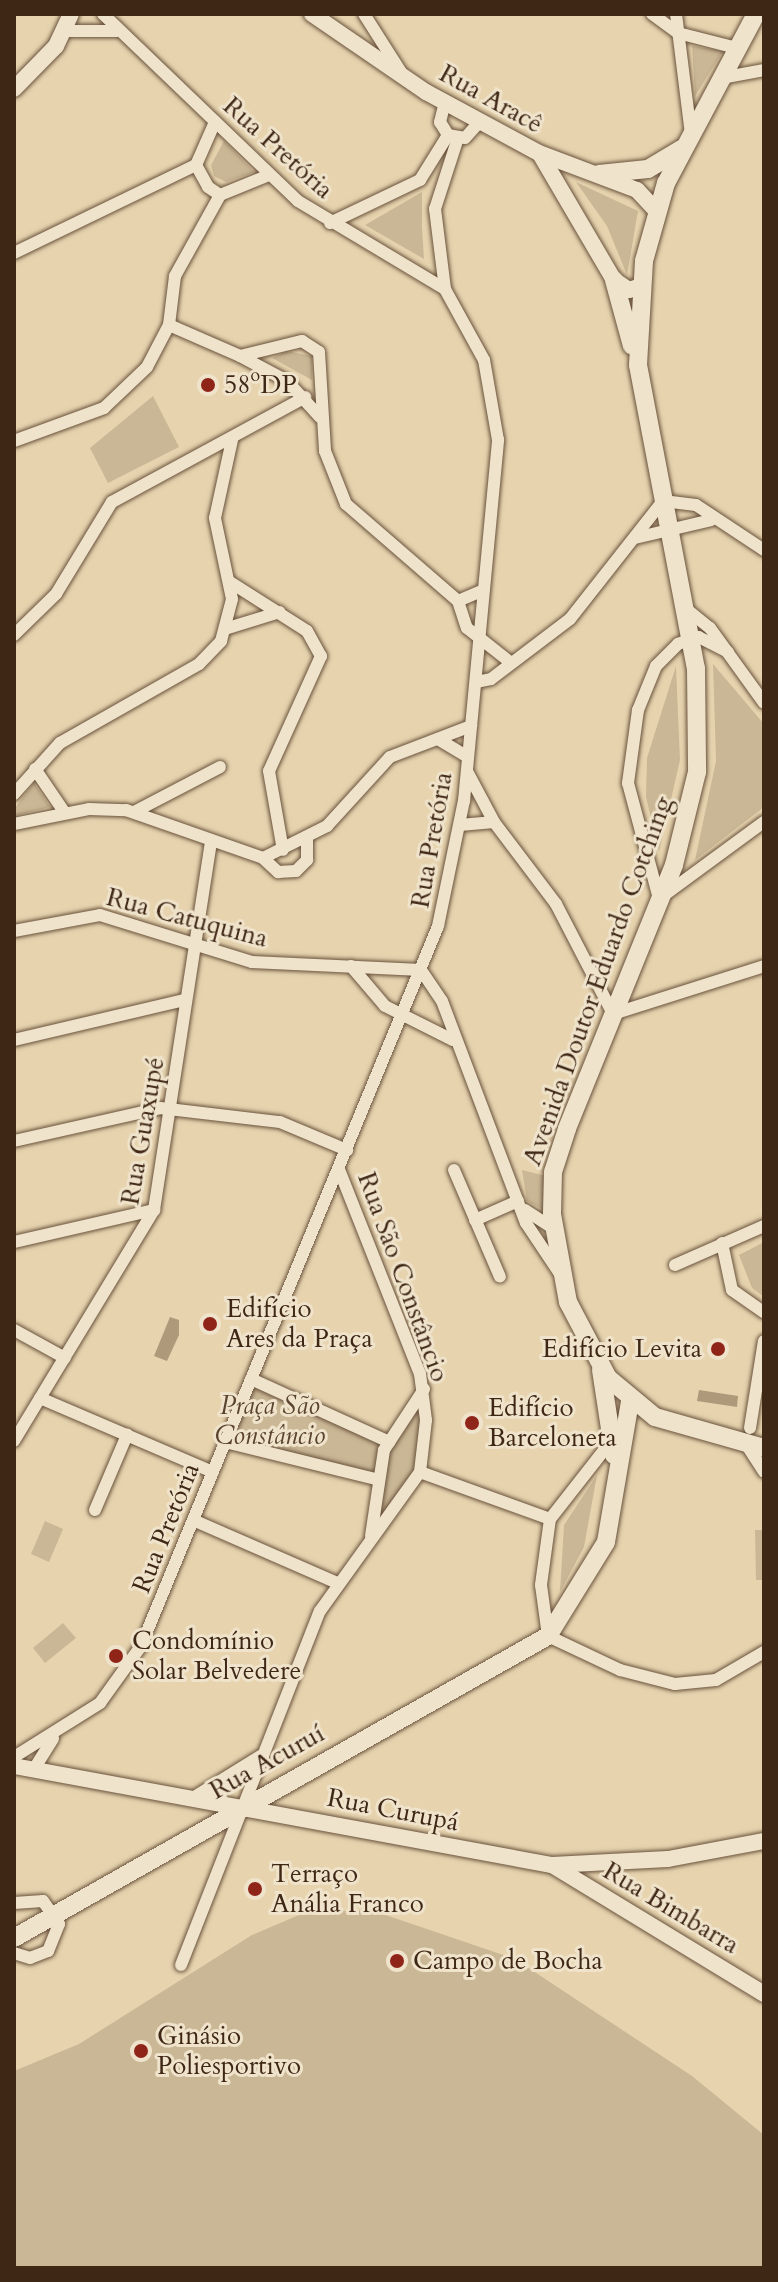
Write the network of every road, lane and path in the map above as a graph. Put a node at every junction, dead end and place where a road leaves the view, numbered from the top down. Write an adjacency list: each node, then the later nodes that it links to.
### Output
1 (71, 14): 8 (street)
2 (103, 14): 9 (street, Rua Pretória)
3 (312, 14): 13 (street, Rua Aracê)
4 (364, 14): 13 (street)
5 (652, 14): 10 (street)
6 (676, 14): 10 (street)
7 (757, 22): 11 (main road, Avenida Doutor Eduardo Cotching)
8 (66, 31): 9 (street); 15 (street)
9 (117, 31): 18 (street, Rua Pretória)
10 (678, 33): 11 (street); 20 (street)
11 (737, 48): 14 (main road, Avenida Doutor Eduardo Cotching)
12 (764, 70): 14 (street)
13 (405, 78): 16 (street, Rua Aracê)
14 (721, 78): 20 (main road, Avenida Doutor Eduardo Cotching)
15 (14, 89)
16 (445, 102): 17 (street, Rua Aracê); 19 (street)
17 (481, 120): 19 (street); 21 (street, Rua Aracê)
18 (215, 122): 22 (street); 24 (street, Rua Pretória)
19 (453, 136): 25 (street); 26 (street)
20 (687, 141): 23 (main road); 28 (main road, Avenida Doutor Eduardo Cotching)
21 (539, 153): 23 (street, Rua Aracê); 31 (street)
22 (196, 165): 27 (street); 30 (street)
23 (599, 174): 28 (street, Rua Aracê)
24 (269, 175): 27 (street); 29 (street, Rua Pretória)
25 (420, 180): 26 (street); 29 (street)
26 (437, 190): 33 (street)
27 (220, 195): 34 (street)
28 (655, 209): 32 (main road, Avenida Doutor Eduardo Cotching)
29 (330, 223): 33 (street, Rua Pretória)
30 (14, 253)
31 (614, 280): 32 (street); 36 (main road)
32 (641, 286): 36 (main road, Avenida Doutor Eduardo Cotching)
33 (445, 289): 47 (street, Rua Pretória)
34 (169, 325): 35 (street); 40 (street)
35 (240, 356): 37 (street); 38 (street)
36 (638, 365): 41 (main road, Avenida Doutor Eduardo Cotching)
37 (305, 397): 38 (street); 39 (street)
38 (320, 417): 48 (street)
39 (232, 440): 46 (street); 52 (street)
40 (14, 441)
41 (663, 501): 42 (street); 43 (main road, Avenida Doutor Eduardo Cotching); 44 (street)
42 (711, 520): 43 (street); 45 (street)
43 (671, 535): 44 (street); 49 (main road, Avenida Doutor Eduardo Cotching)
44 (635, 538): 56 (street)
45 (764, 550)
46 (230, 582): 50 (street); 51 (street)
47 (484, 590): 48 (street); 54 (street, Rua Pretória)
48 (458, 601): 54 (street)
49 (685, 608): 53 (main road, Avenida Doutor Eduardo Cotching); 55 (street)
50 (280, 612): 51 (street); 73 (street)
51 (228, 628): 63 (street)
52 (14, 635)
53 (690, 637): 55 (street); 75 (main road, Avenida Doutor Eduardo Cotching); 75 (street)
54 (479, 641): 56 (street); 57 (street, Rua Pretória)
55 (728, 652): 58 (street)
56 (510, 662): 57 (street)
57 (476, 682): 59 (street, Rua Pretória)
58 (764, 703)
59 (471, 726): 60 (street); 61 (street, Rua Pretória)
60 (438, 739): 61 (street); 72 (street)
61 (468, 763): 67 (street); 70 (street, Rua Pretória)
62 (220, 767): 65 (street)
63 (35, 769): 64 (street); 66 (street)
64 (14, 794)
65 (134, 812): 66 (street); 71 (street)
66 (65, 813): 69 (street)
67 (494, 822): 70 (street); 82 (street)
68 (764, 822): 75 (street)
69 (14, 824)
70 (460, 825): 80 (street, Rua Pretória)
71 (211, 840): 74 (street); 77 (street, Rua Guaxupé)
72 (307, 840): 73 (street); 74 (street)
73 (283, 850): 74 (street)
74 (263, 858)
75 (659, 899): 82 (main road, Avenida Doutor Eduardo Cotching)
76 (14, 931): 77 (street, Rua Catuquina)
77 (192, 945): 78 (street, Rua Catuquina); 81 (street, Rua Guaxupé)
78 (351, 966): 80 (street, Rua Catuquina); 83 (street)
79 (764, 966): 82 (street)
80 (421, 970): 83 (street, Rua Pretória); 85 (street)
81 (185, 1000): 84 (street); 86 (street, Rua Guaxupé)
82 (613, 1014): 95 (main road, Avenida Doutor Eduardo Cotching)
83 (401, 1018): 85 (street); 88 (street, Rua Pretória)
84 (14, 1040)
85 (453, 1040): 91 (street)
86 (172, 1110): 87 (street, Rua São Constâncio); 88 (street, Rua São Constâncio); 92 (street, Rua Guaxupé)
87 (14, 1141)
88 (347, 1150): 89 (street, Rua Pretória)
89 (339, 1169): 106 (street, Rua Pretória); 107 (street, Rua São Constâncio)
90 (454, 1170): 93 (street)
91 (518, 1201): 93 (street); 95 (street); 99 (street)
92 (154, 1210): 96 (street); 104 (street, Rua Guaxupé)
93 (475, 1220): 100 (street)
94 (764, 1226): 97 (street)
95 (553, 1228): 99 (main road, Avenida Doutor Eduardo Cotching)
96 (14, 1242)
97 (722, 1243): 98 (street); 101 (street)
98 (675, 1265)
99 (560, 1274): 105 (main road, Avenida Doutor Eduardo Cotching)
100 (500, 1277)
101 (764, 1312)
102 (14, 1330): 104 (street)
103 (764, 1341): 112 (street)
104 (65, 1358): 108 (street, Rua Guaxupé)
105 (601, 1369): 109 (main road, Avenida Doutor Eduardo Cotching); 111 (main road)
106 (251, 1379): 114 (street, Rua Pretória); 115 (street)
107 (424, 1389): 115 (street); 118 (street, Rua São Constâncio)
108 (40, 1398): 110 (street); 113 (street, Rua Guaxupé)
109 (630, 1401): 112 (main road, Avenida Doutor Eduardo Cotching); 116 (main road)
110 (127, 1435): 117 (street); 121 (street)
111 (612, 1440): 116 (main road); 122 (street)
112 (753, 1440): 119 (street)
113 (14, 1441)
114 (225, 1442): 117 (street, Rua Pretória); 120 (street)
115 (389, 1442): 120 (street)
116 (616, 1466): 126 (main road)
117 (213, 1472): 123 (street, Rua Pretória)
118 (420, 1472): 122 (street); 124 (street)
119 (764, 1472)
120 (376, 1479): 124 (street)
121 (95, 1510)
122 (550, 1519): 126 (street)
123 (193, 1520): 125 (street); 128 (street, Rua Pretória)
124 (371, 1536): 125 (street)
125 (335, 1582): 130 (street)
126 (548, 1636): 127 (street); 134 (main road, Rua Acuruí)
127 (764, 1652)
128 (55, 1736): 129 (street, Rua Pretória); 132 (street, Rua Pretória)
129 (14, 1757)
130 (261, 1758): 133 (street); 134 (street)
131 (14, 1766): 132 (street, Rua Curupá)
132 (34, 1769): 133 (street, Rua Curupá)
133 (197, 1797): 134 (street, Rua Curupá)
134 (242, 1805): 137 (street, Rua Curupá); 140 (main road, Rua Acuruí); 143 (street)
135 (764, 1841): 136 (street, Rua Curupá)
136 (604, 1862): 137 (street, Rua Curupá); 138 (street)
137 (552, 1865): 138 (street, Rua Bimbarra)
138 (593, 1890): 144 (street, Rua Bimbarra)
139 (14, 1903): 140 (street)
140 (56, 1915): 141 (main road, Rua Acuruí); 142 (street)
141 (14, 1938)
142 (14, 1953)
143 (181, 1965)
144 (764, 1994)

